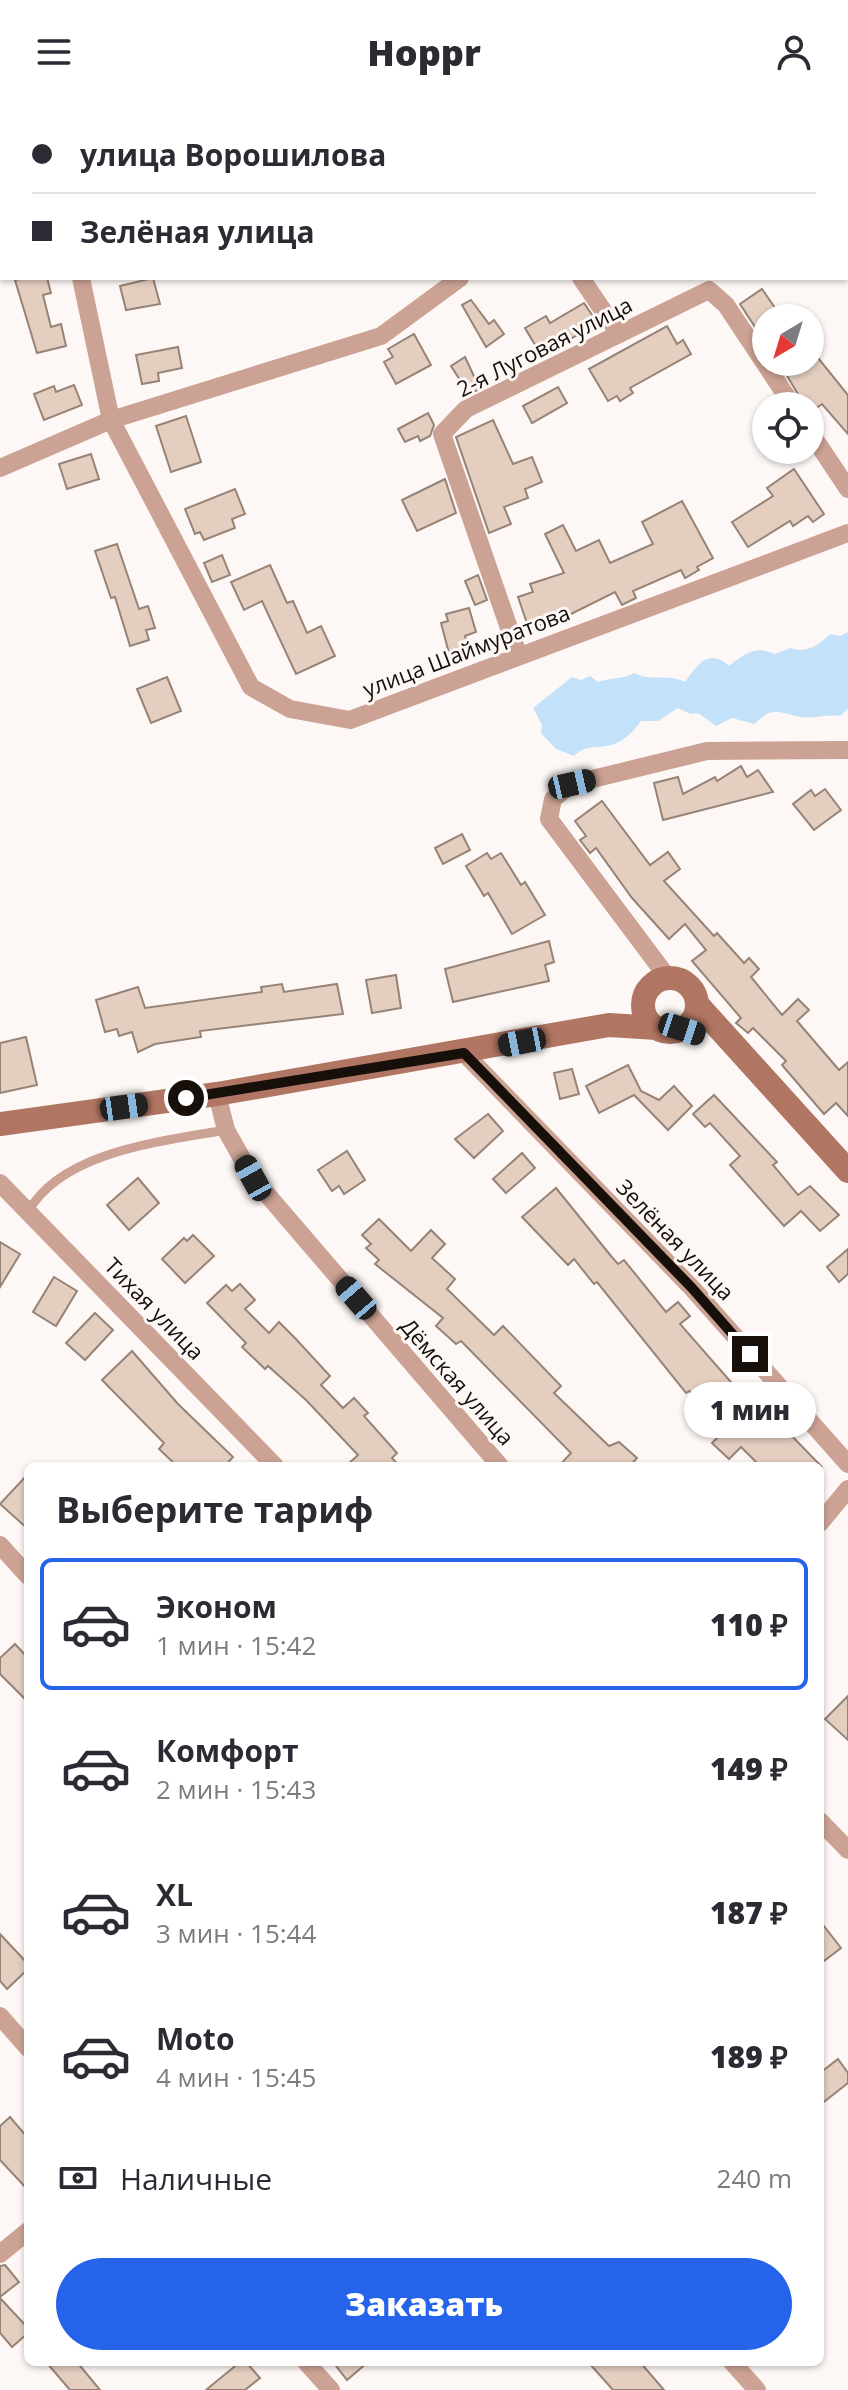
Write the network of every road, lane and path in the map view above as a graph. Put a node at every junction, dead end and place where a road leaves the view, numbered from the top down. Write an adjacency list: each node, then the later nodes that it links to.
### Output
1 (81, 280): 6 (street, улица Шаймуратова)
2 (457, 280): 6 (street)
3 (582, 280): 4 (street)
4 (619, 334): 5 (street, 2-я Луговая улица); 11 (street, 2-я Луговая улица)
5 (784, 392)
6 (111, 420): 8 (street); 11 (street, улица Шаймуратова)
7 (824, 453): 9 (street)
8 (0, 468)
9 (848, 489)
10 (848, 533): 11 (street, улица Шаймуратова)
11 (518, 654)
12 (848, 750): 13 (street)
13 (668, 978): 14 (street); 15 (street)
14 (645, 996): 16 (street); 17 (street)
15 (697, 1004): 18 (street); 19 (street)
16 (609, 1025): 17 (street); 20 (street)
17 (657, 1028): 18 (street)
18 (682, 1029): 19 (street)
19 (737, 1051): 24 (street)
20 (464, 1053): 21 (street); 29 (street, Зелёная улица)
21 (217, 1094): 22 (street); 23 (street, Дёмская улица)
22 (0, 1124)
23 (226, 1130): 26 (lane); 28 (street, Дёмская улица)
24 (848, 1171)
25 (0, 1183): 26 (street, Тихая улица)
26 (28, 1212): 27 (street, Тихая улица)
27 (271, 1462)
28 (497, 1462)
29 (848, 1464)
30 (848, 1489): 31 (street)
31 (824, 1518)
32 (0, 1545): 33 (street)
33 (24, 1572)
34 (824, 1825): 35 (street)
35 (848, 1850)
36 (0, 2016): 37 (street)
37 (24, 2043)
38 (24, 2234): 39 (street)
39 (0, 2254)
40 (310, 2366): 42 (street)
41 (736, 2366): 43 (street)
42 (331, 2390)
43 (757, 2390)

